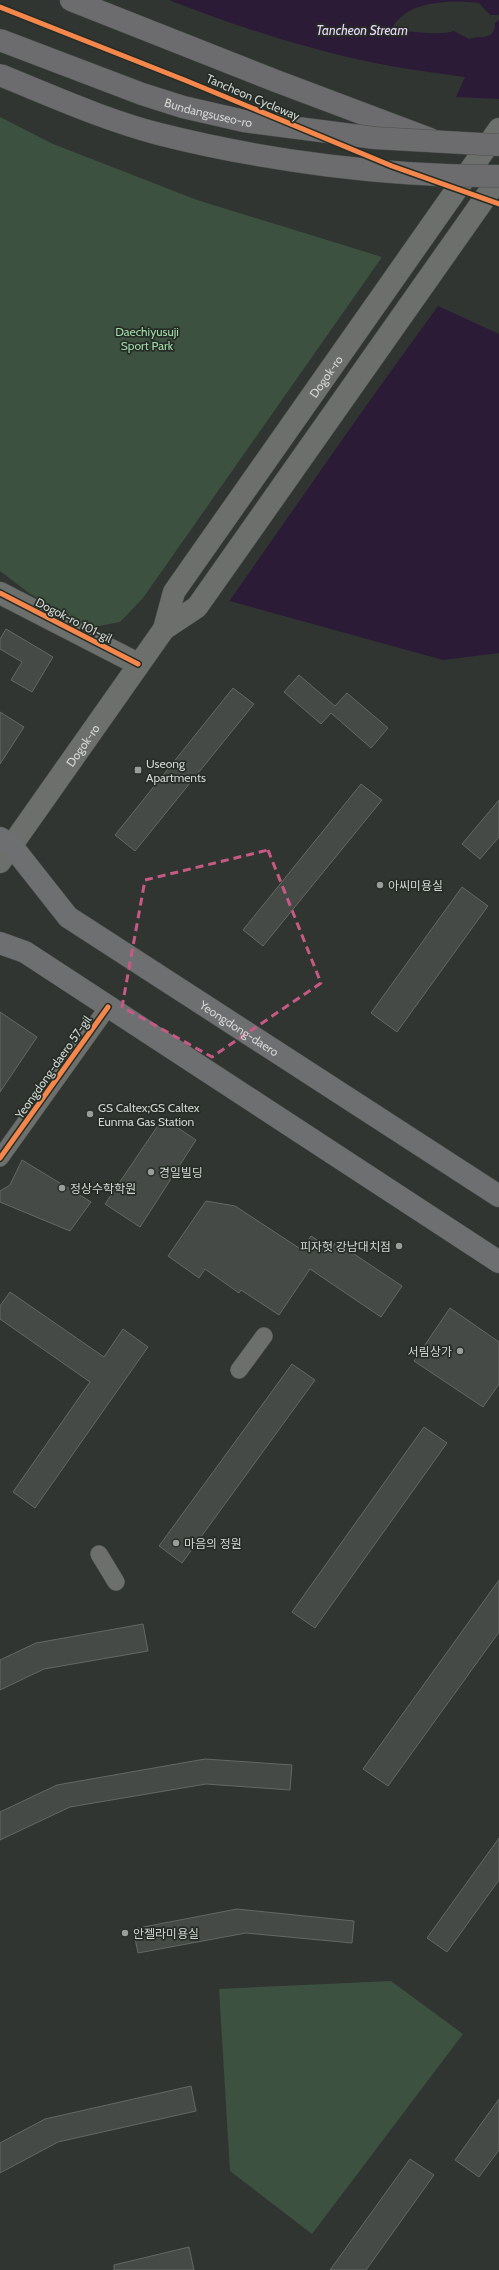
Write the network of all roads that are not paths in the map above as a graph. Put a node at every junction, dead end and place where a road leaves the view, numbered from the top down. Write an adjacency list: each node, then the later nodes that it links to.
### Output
1 (71, 0): 5 (highway)
2 (0, 40): 5 (highway, Bundangsuseo-ro, bridge)
3 (0, 75): 7 (highway, bridge)
4 (499, 129): 9 (main road, Dogok-ro, bridge)
5 (433, 140): 6 (highway, Bundangsuseo-ro, bridge)
6 (499, 145)
7 (499, 177): 9 (main road, Dogok-ro)
8 (0, 593): 10 (main road, Dogok-ro 101-gil)
9 (164, 629): 10 (main road, Dogok-ro)
10 (138, 664): 11 (main road, Dogok-ro)
11 (4, 849): 15 (main road, Yeongdong-daero)
12 (0, 943): 13 (main road)
13 (108, 1007): 14 (street, Yeongdong-daero 57-gil); 16 (main road)
14 (0, 1158)
15 (499, 1196)
16 (499, 1262)
17 (264, 1336): 18 (street)
18 (239, 1370)
19 (99, 1554): 20 (street)
20 (116, 1582)

